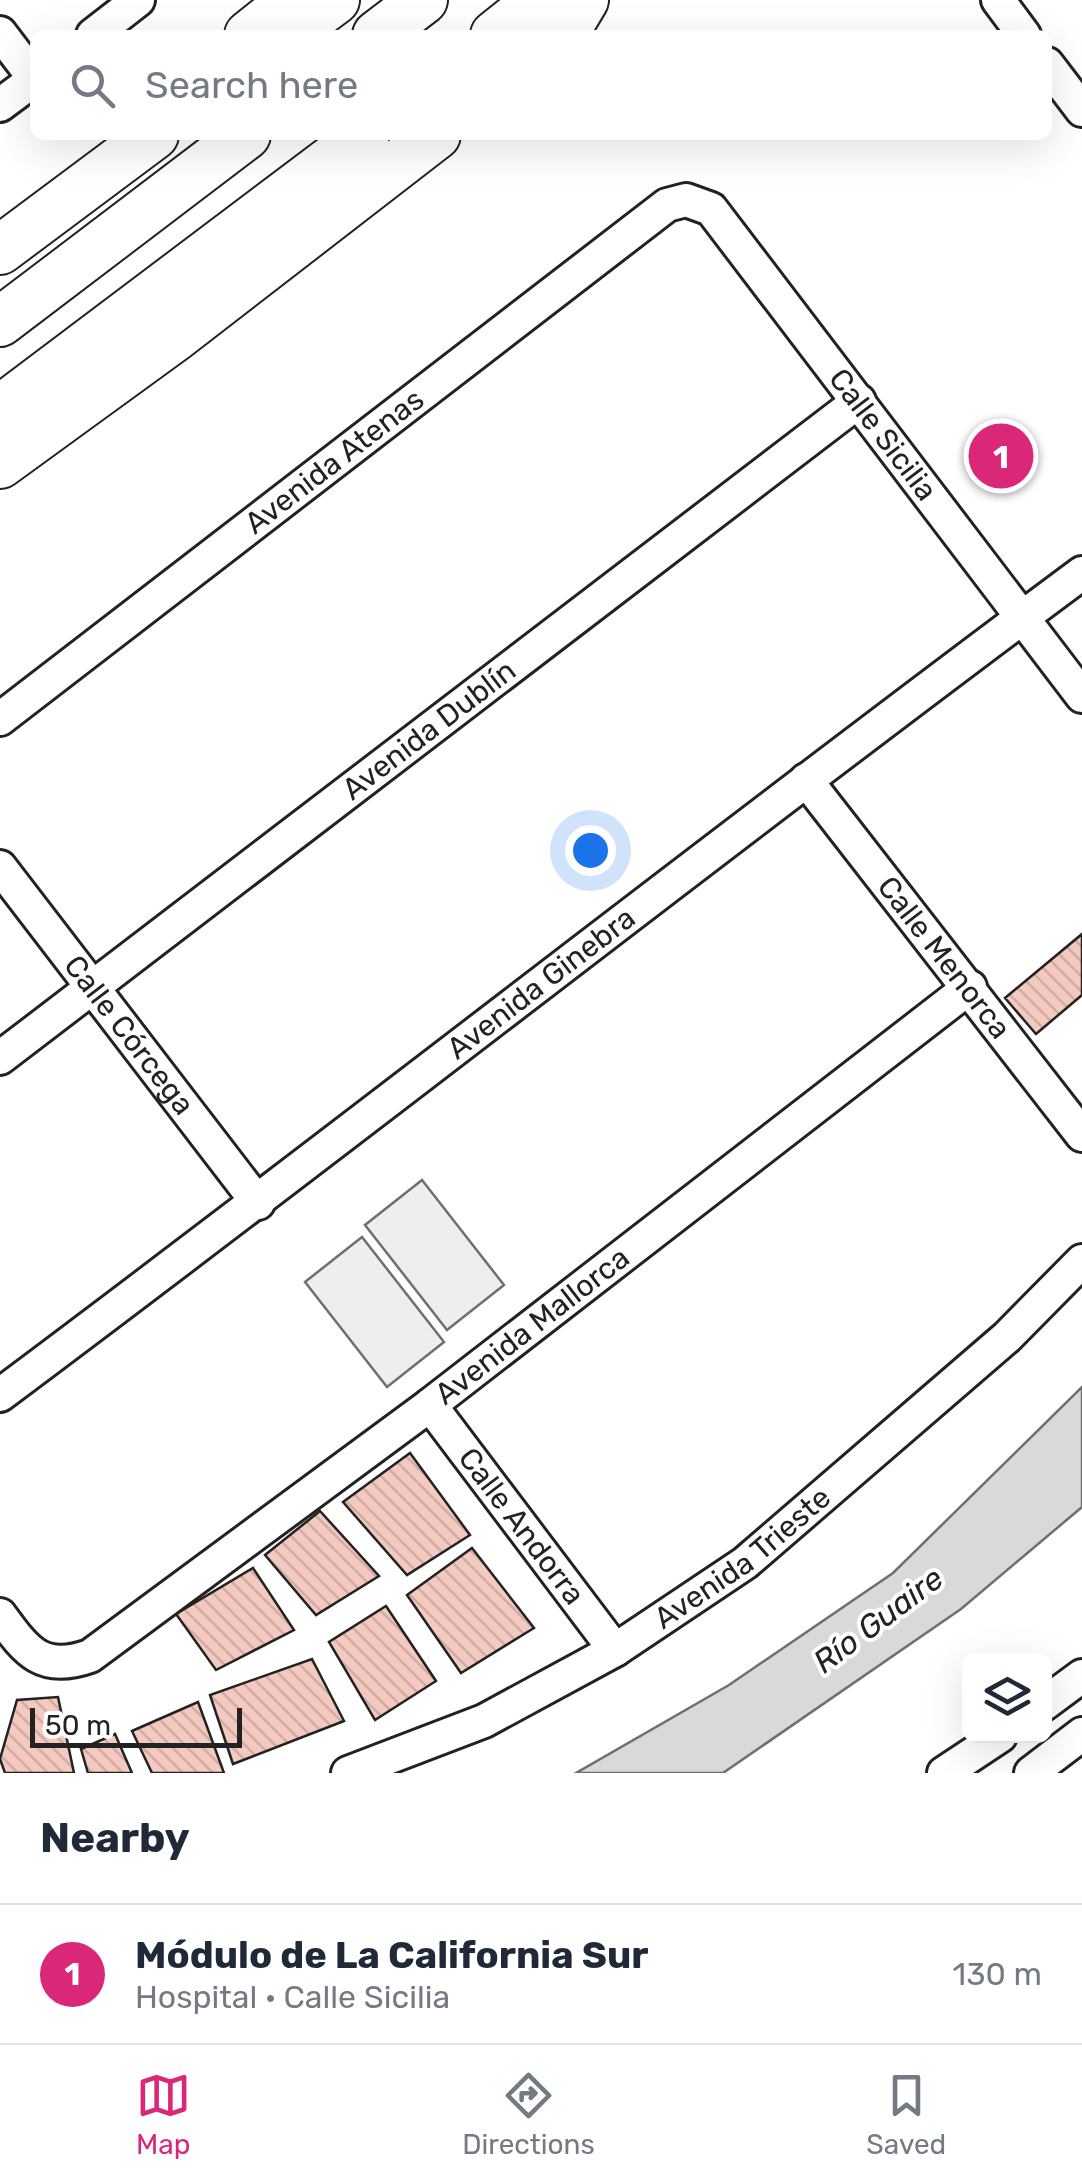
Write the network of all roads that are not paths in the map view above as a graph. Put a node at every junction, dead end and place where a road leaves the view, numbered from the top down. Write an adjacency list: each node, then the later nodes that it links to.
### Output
1 (138, 0): 8 (street)
2 (294, 0): 9 (highway)
3 (335, 0): 10 (highway)
4 (423, 0): 11 (highway)
5 (539, 0): 12 (highway)
6 (584, 0): 13 (highway)
7 (998, 0): 14 (street)
8 (99, 30)
9 (255, 30)
10 (295, 30)
11 (384, 30)
12 (500, 30)
13 (566, 30)
14 (1020, 30)
15 (0, 33): 17 (street)
16 (1052, 71): 20 (street)
17 (30, 72)
18 (30, 83): 19 (street)
19 (0, 105)
20 (1082, 110)
21 (117, 140): 27 (highway)
22 (147, 140): 28 (highway)
23 (239, 140): 29 (highway)
24 (359, 140): 31 (highway)
25 (430, 140): 32 (highway)
26 (667, 205): 30 (street, Calle Sicilia); 36 (street, Avenida Atenas)
27 (0, 231)
28 (0, 250)
29 (0, 322)
30 (859, 401): 34 (street, Calle Sicilia); 40 (street, Avenida Dublín)
31 (0, 410)
32 (0, 464)
33 (1082, 574): 34 (street, Avenida Ginebra)
34 (1022, 618): 35 (street, Calle Sicilia); 37 (street, Avenida Ginebra)
35 (1082, 696)
36 (0, 718)
37 (806, 780): 39 (street, Calle Menorca); 43 (street, Avenida Ginebra)
38 (0, 866): 40 (street, Calle Córcega)
39 (970, 987): 42 (street, Calle Menorca); 46 (street, Avenida Mallorca)
40 (92, 988): 41 (street, Avenida Dublín); 43 (street, Calle Córcega)
41 (0, 1058)
42 (1082, 1135)
43 (258, 1203): 45 (street, Avenida Ginebra)
44 (1082, 1261): 48 (street, Avenida Trieste)
45 (0, 1394)
46 (430, 1405): 47 (street, Avenida Mallorca); 48 (street, Calle Andorra)
47 (0, 1616)
48 (616, 1650): 53 (street, Avenida Trieste)
49 (1082, 1676): 50 (street)
50 (1052, 1698)
51 (1082, 1734): 55 (street)
52 (989, 1743): 54 (street)
53 (348, 1773)
54 (944, 1773)
55 (1031, 1773)

